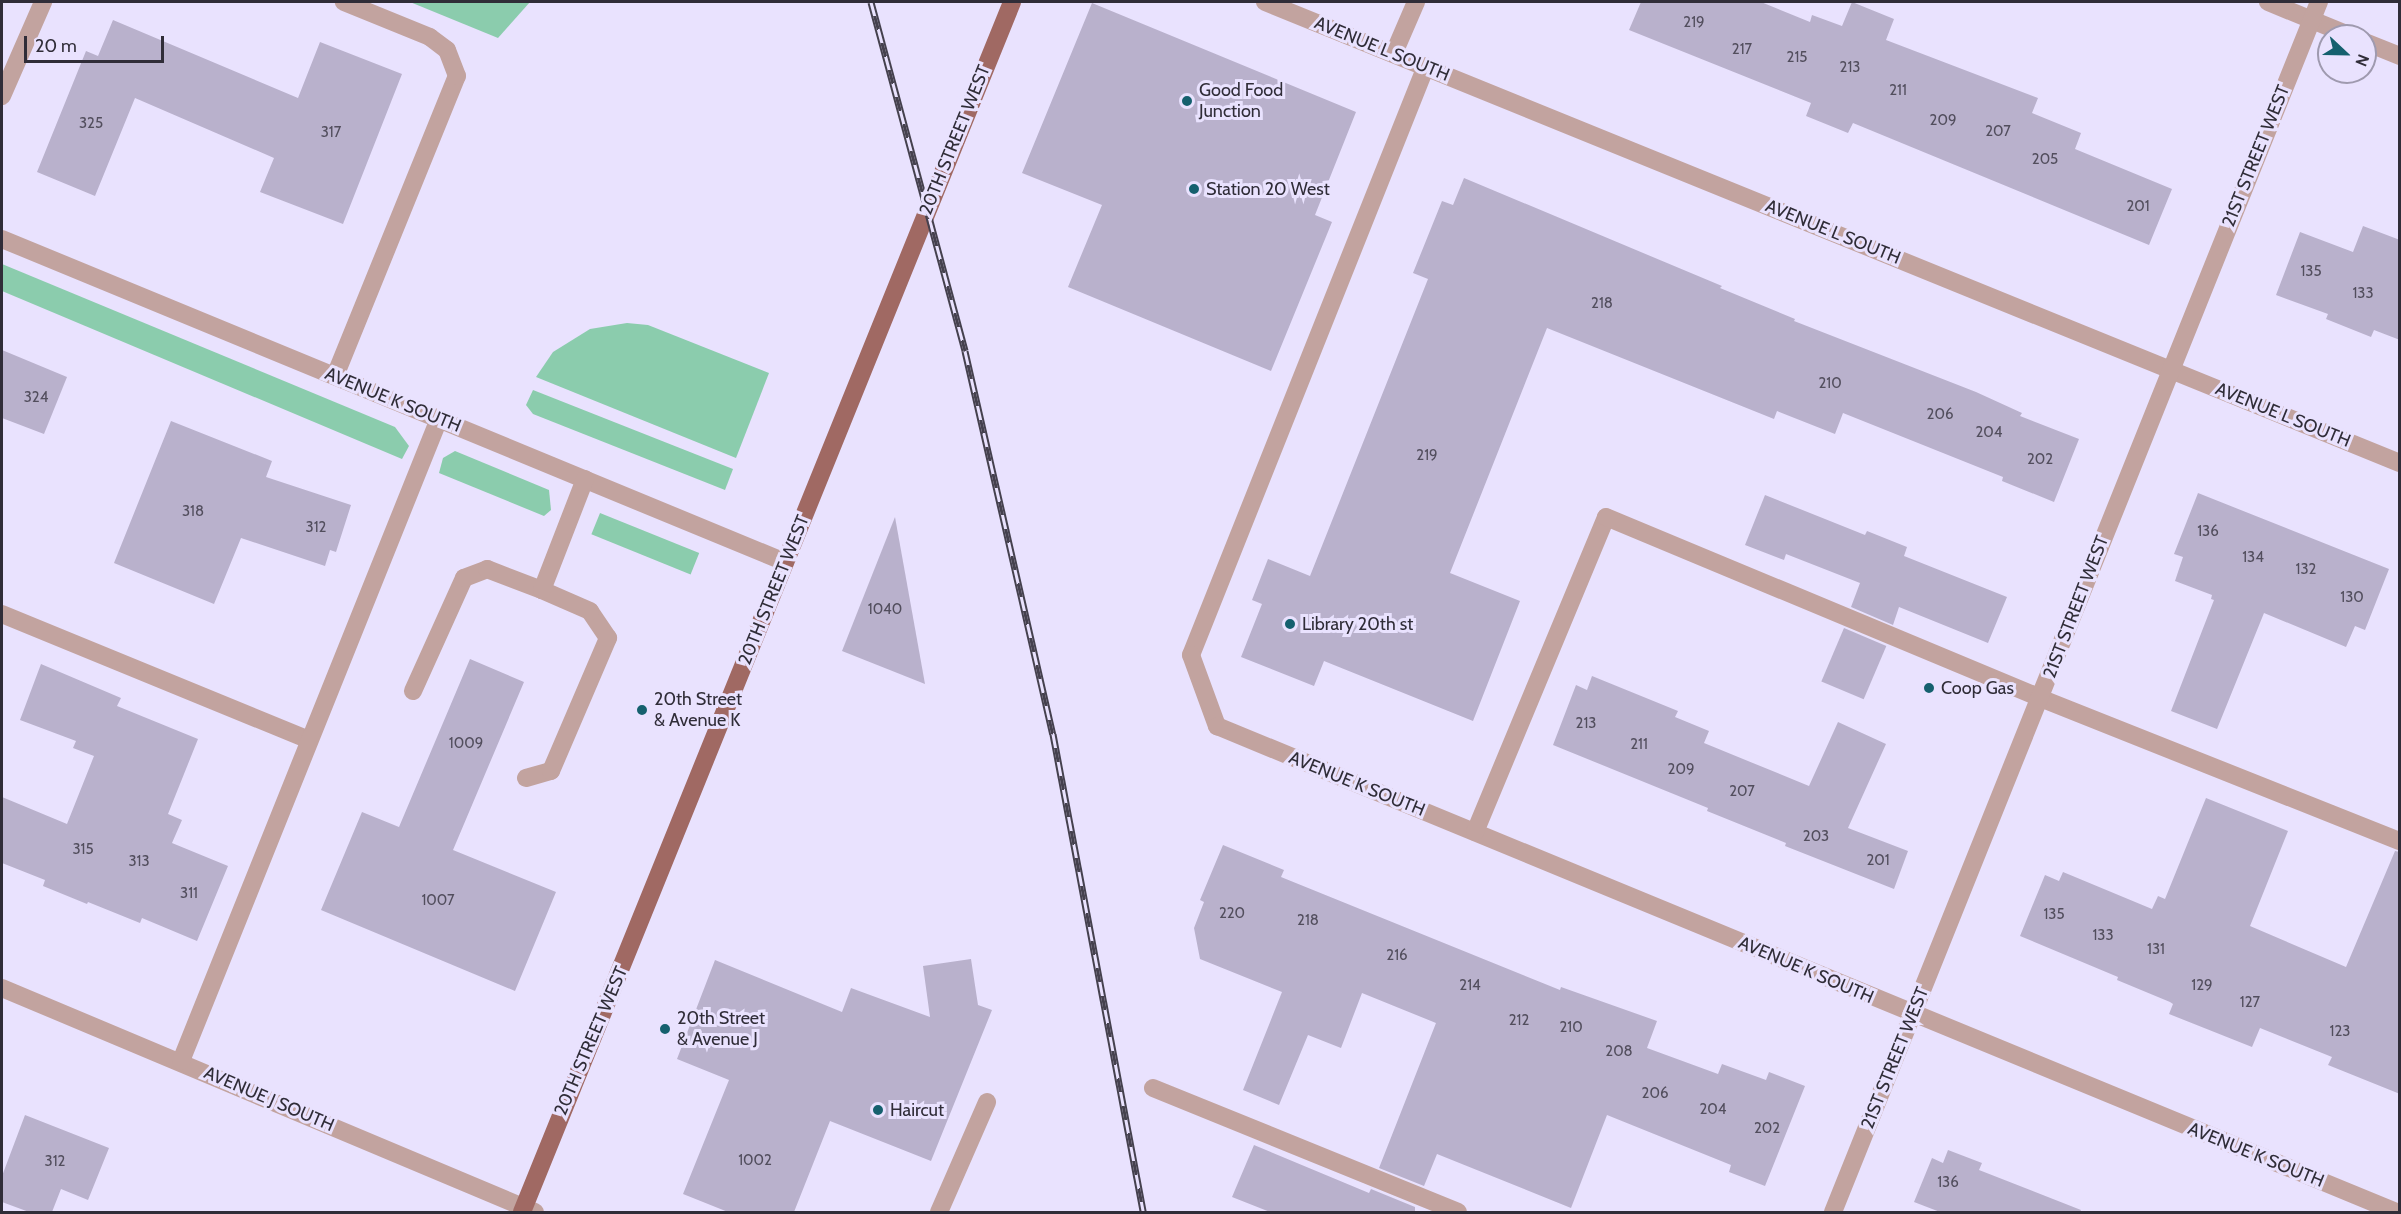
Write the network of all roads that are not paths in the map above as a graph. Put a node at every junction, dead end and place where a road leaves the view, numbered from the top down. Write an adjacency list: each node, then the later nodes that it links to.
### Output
1 (43, 2): 14 (street)
2 (344, 2): 17 (street)
3 (1012, 2): 21 (main road, 20TH STREET WEST)
4 (1265, 2): 11 (street, AVENUE L SOUTH)
5 (1416, 2): 11 (street)
6 (2268, 2): 8 (street)
7 (2319, 2): 8 (street, 21ST STREET WEST)
8 (2311, 20): 9 (street); 16 (street, 21ST STREET WEST)
9 (2321, 24)
10 (2377, 47): 12 (street)
11 (1394, 53): 13 (street, AVENUE L SOUTH)
12 (2400, 56)
13 (1426, 66): 16 (street, AVENUE L SOUTH); 28 (street, AVENUE K SOUTH)
14 (2, 96)
15 (2, 239): 17 (street, AVENUE K SOUTH)
16 (2170, 369): 19 (street, AVENUE L SOUTH); 25 (street, 21ST STREET WEST)
17 (335, 376): 18 (street, AVENUE K SOUTH)
18 (439, 419): 20 (street, AVENUE K SOUTH); 26 (street)
19 (2400, 463)
20 (585, 479): 21 (street, AVENUE K SOUTH); 22 (street)
21 (785, 561): 35 (main road, 20TH STREET WEST)
22 (542, 590): 24 (street); 27 (street)
23 (2, 614): 26 (street)
24 (413, 691)
25 (2040, 698): 28 (street); 29 (street); 31 (street, 21ST STREET WEST)
26 (309, 740): 32 (street)
27 (526, 778)
28 (1475, 832): 31 (street, AVENUE K SOUTH)
29 (2400, 841)
30 (2, 988): 32 (street, AVENUE J SOUTH)
31 (1912, 1014): 38 (street, 21ST STREET WEST); 39 (street, AVENUE K SOUTH)
32 (181, 1061): 35 (street, AVENUE J SOUTH)
33 (1153, 1088): 37 (street)
34 (987, 1102): 36 (street)
35 (527, 1211)
36 (939, 1212)
37 (1458, 1212)
38 (1833, 1212)
39 (2396, 1212)

